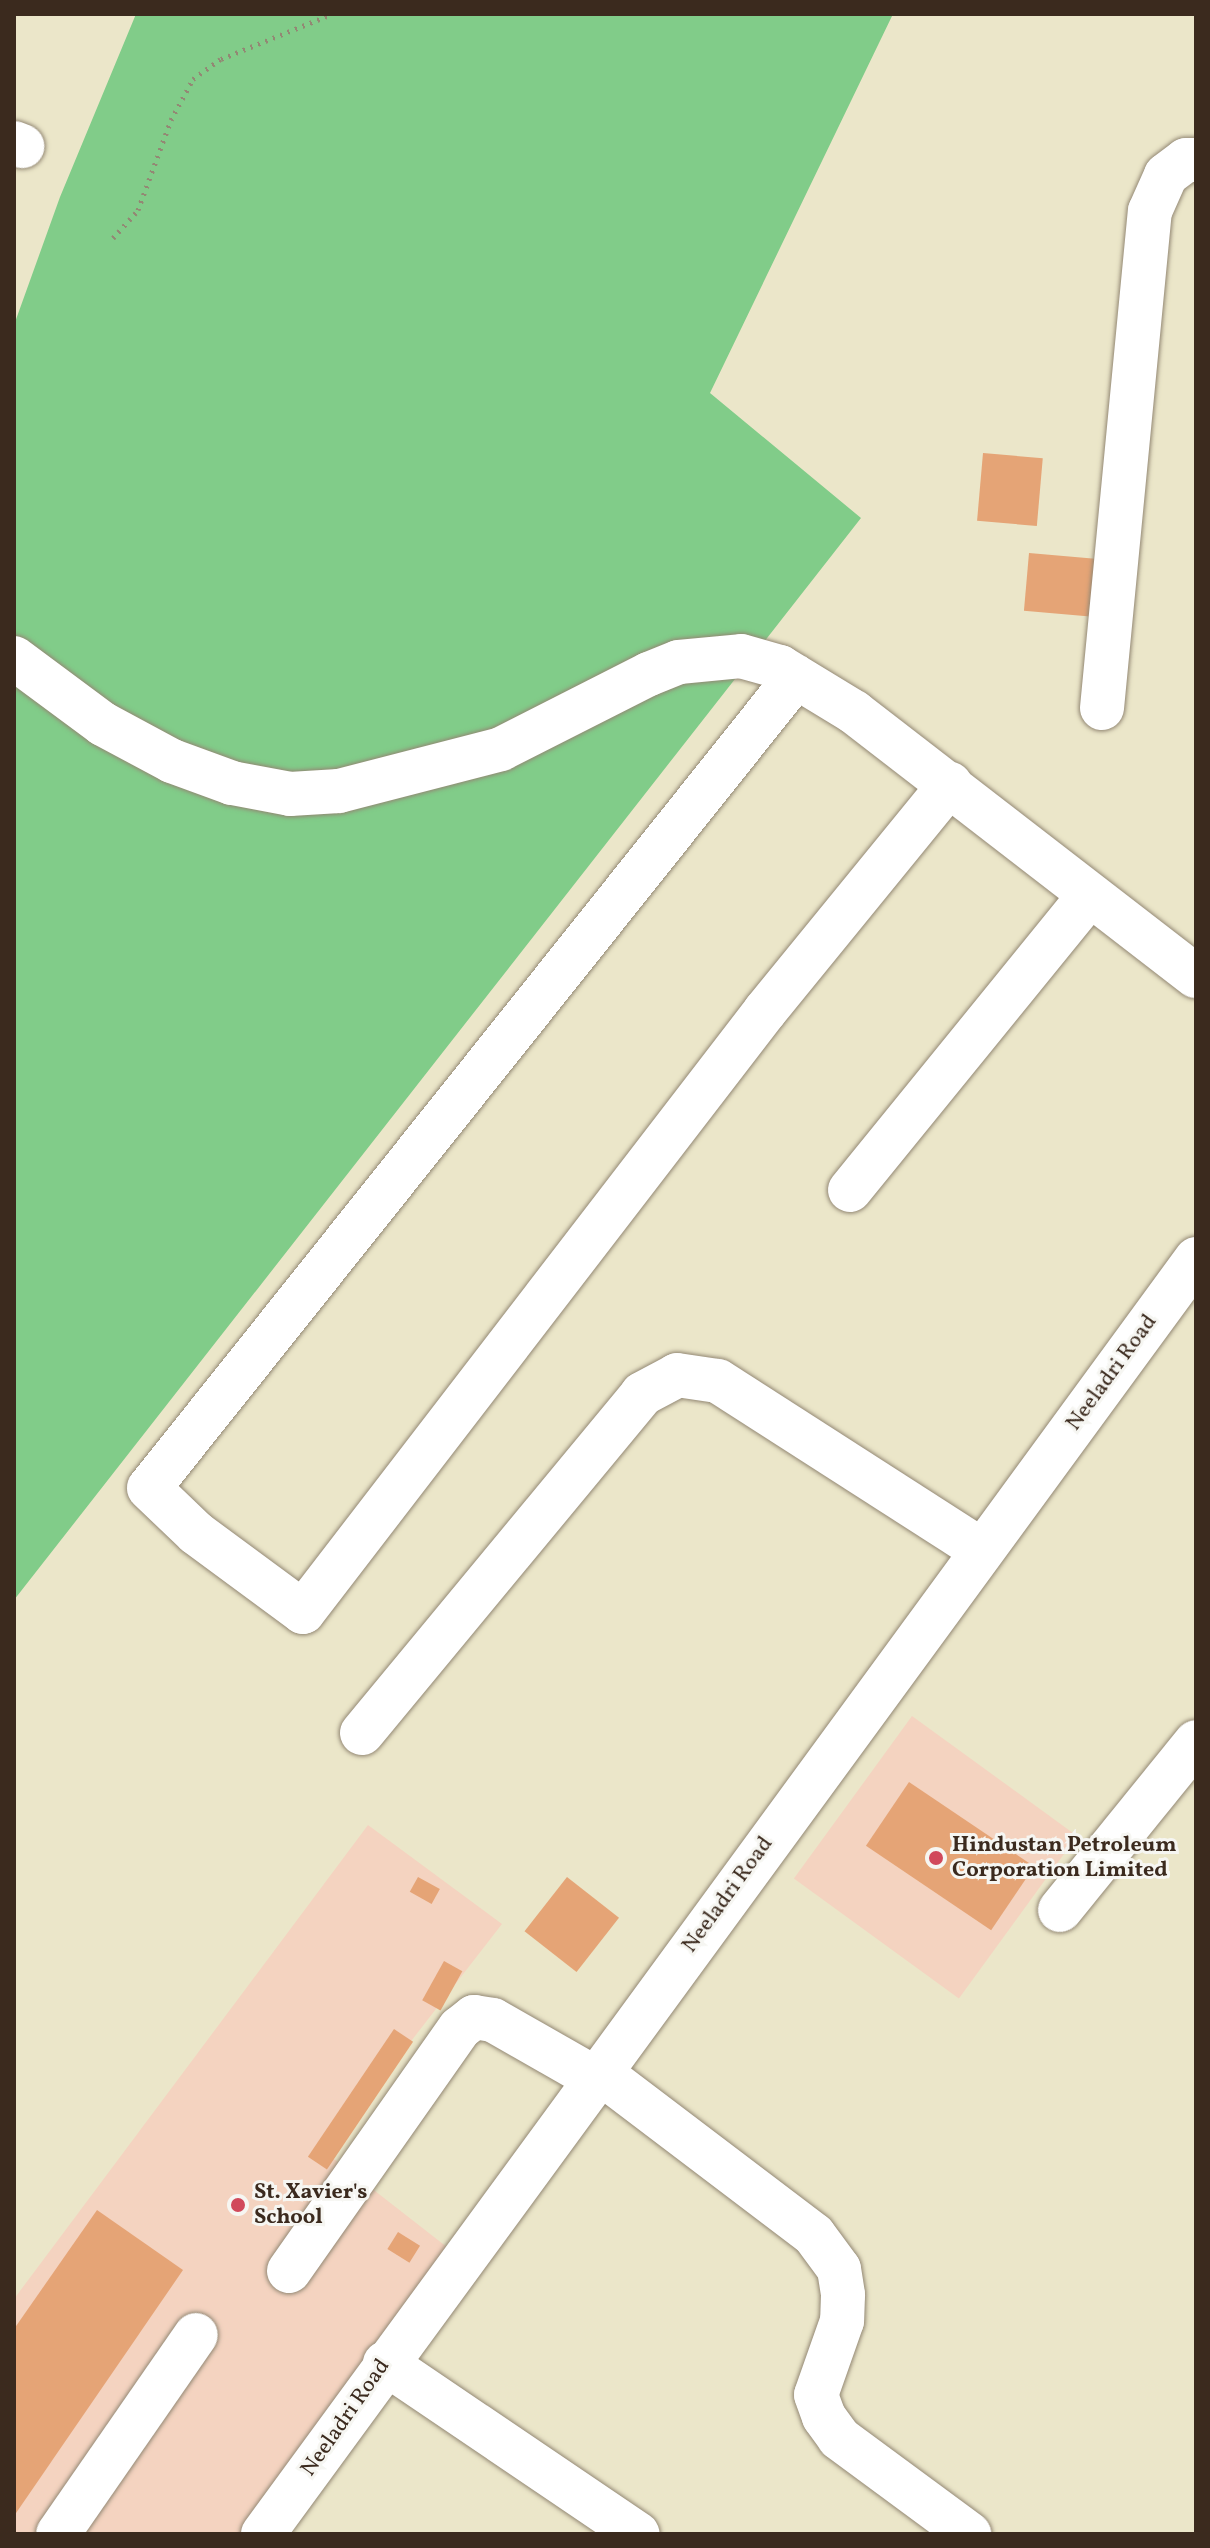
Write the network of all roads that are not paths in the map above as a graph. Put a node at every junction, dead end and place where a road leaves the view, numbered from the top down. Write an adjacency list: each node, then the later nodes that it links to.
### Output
1 (1196, 160): 4 (street)
2 (14, 658): 3 (street)
3 (796, 677): 5 (street); 5 (street)
4 (1102, 708)
5 (950, 784): 6 (street)
6 (1089, 896): 7 (street); 8 (street)
7 (1196, 976)
8 (850, 1190)
9 (1196, 1259): 10 (street, Neeladri Road)
10 (981, 1550): 11 (street); 14 (street, Neeladri Road)
11 (362, 1733)
12 (1196, 1742): 13 (street)
13 (1060, 1910)
14 (596, 2074): 15 (street); 17 (street, Neeladri Road); 21 (street)
15 (289, 2271)
16 (196, 2335): 18 (street)
17 (385, 2363): 19 (street, Neeladri Road); 20 (street)
18 (58, 2534)
19 (263, 2534)
20 (638, 2534)
21 (969, 2534)

